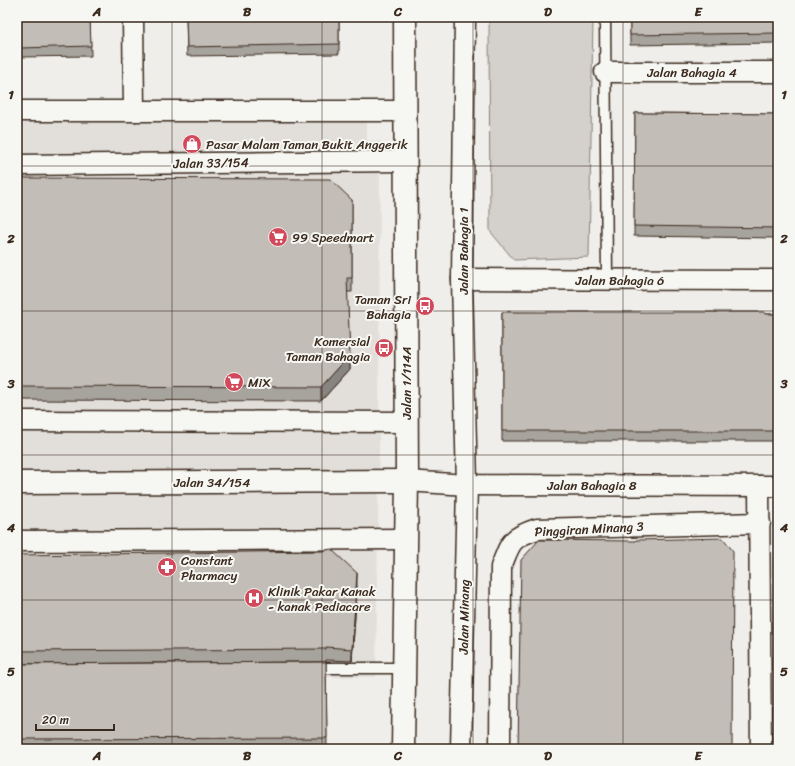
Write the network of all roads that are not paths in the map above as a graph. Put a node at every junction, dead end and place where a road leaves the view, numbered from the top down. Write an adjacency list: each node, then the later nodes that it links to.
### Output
1 (133, 17): 8 (street)
2 (405, 17): 9 (street, Jalan 1/114A)
3 (465, 17): 12 (street, Jalan Bahagia 1)
4 (605, 17): 5 (lane)
5 (605, 72): 6 (street, Jalan Bahagia 4); 13 (lane)
6 (778, 72)
7 (17, 111): 8 (street)
8 (134, 111): 9 (street)
9 (405, 111): 10 (street, Jalan 1/114A)
10 (406, 161): 11 (street, Jalan 33/154); 16 (street, Jalan 1/114A)
11 (17, 166)
12 (462, 279): 13 (street, Jalan Bahagia 6); 19 (street, Jalan Bahagia 1)
13 (607, 280): 14 (street, Jalan Bahagia 6)
14 (778, 280)
15 (17, 421): 16 (street)
16 (406, 422): 17 (street, Jalan 1/114A)
17 (407, 481): 18 (street, Jalan 34/154); 19 (street, Jalan Bahagia 8); 22 (street, Jalan 1/114A)
18 (17, 483)
19 (467, 484): 20 (street, Jalan Bahagia 8); 27 (street, Jalan Minang)
20 (769, 486): 21 (street)
21 (760, 524): 28 (street, Pinggiran Minang 3); 29 (street)
22 (406, 539): 23 (street); 25 (street, Jalan 1/114A)
23 (17, 541)
24 (301, 668): 25 (lane)
25 (404, 668): 26 (street, Jalan 1/114A)
26 (403, 749)
27 (461, 749)
28 (500, 749)
29 (761, 749)

